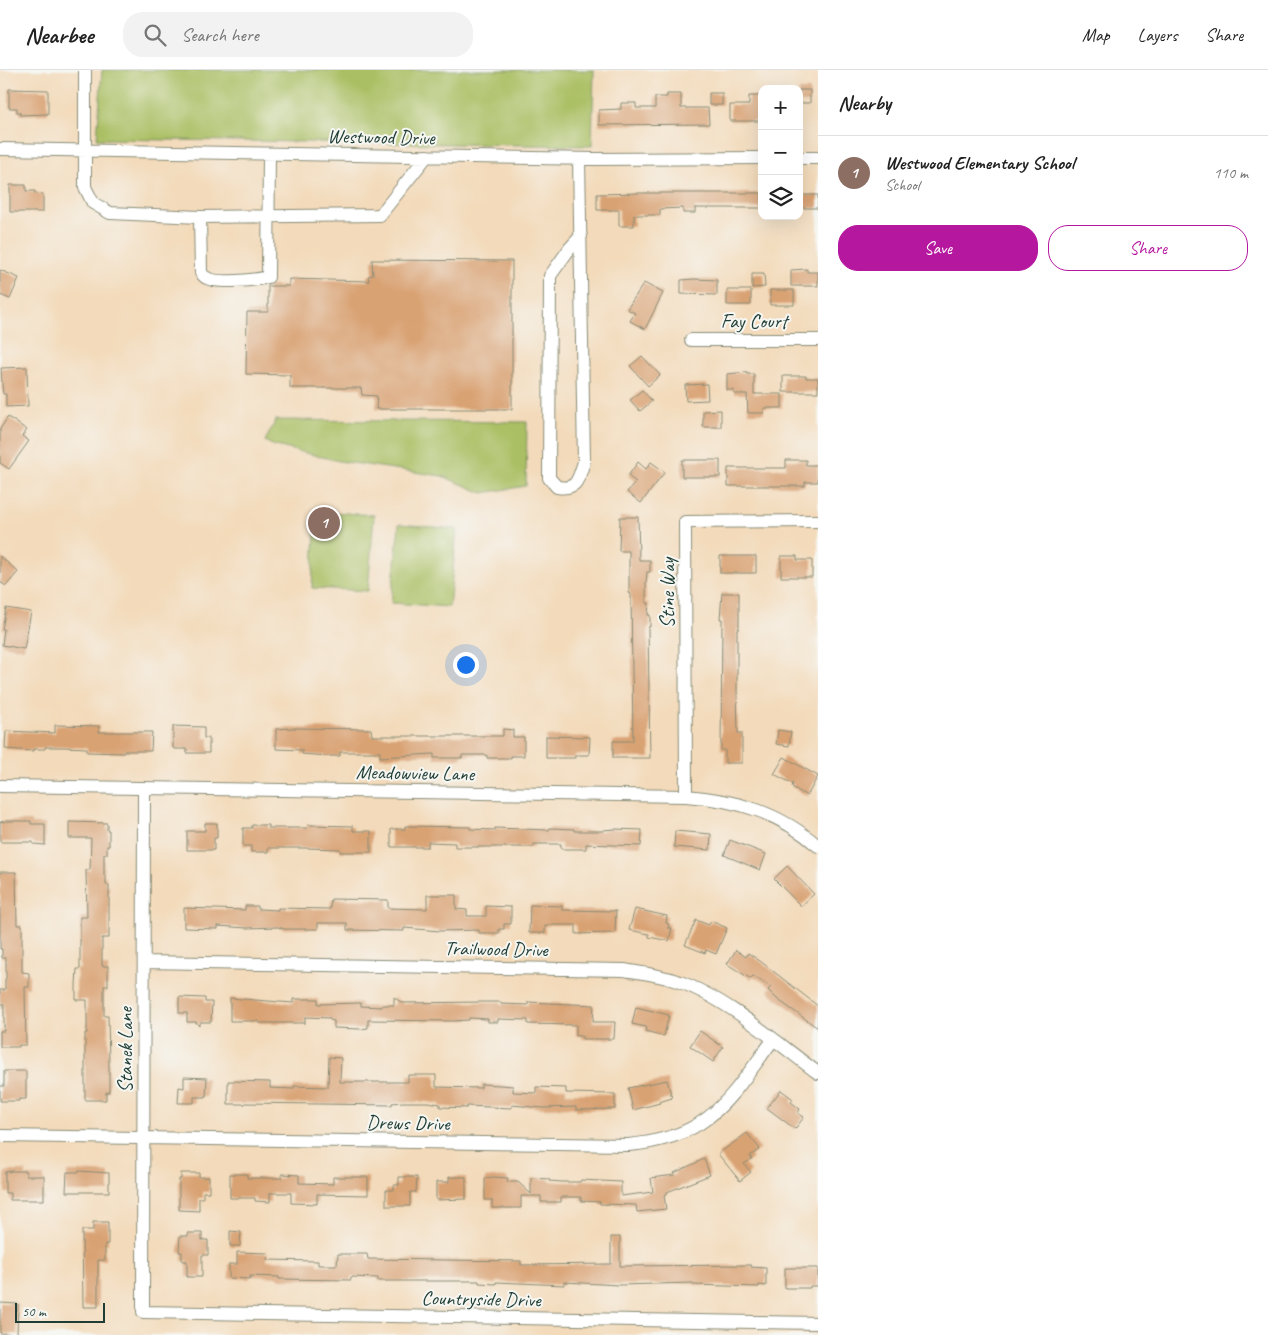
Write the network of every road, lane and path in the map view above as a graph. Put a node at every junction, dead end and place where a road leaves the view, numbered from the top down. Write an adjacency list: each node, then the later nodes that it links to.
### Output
1 (85, 70): 3 (street)
2 (0, 149): 3 (street, Westwood Drive)
3 (84, 151): 4 (street, Westwood Drive); 11 (street)
4 (269, 154): 5 (street, Westwood Drive); 10 (street)
5 (427, 156): 9 (street, Westwood Drive); 10 (street)
6 (758, 158): 9 (street, Westwood Drive)
7 (803, 158): 8 (street)
8 (818, 158)
9 (580, 159): 12 (street)
10 (270, 216): 11 (street); 11 (street)
11 (200, 217)
12 (581, 236): 12 (street)
13 (691, 340): 14 (street, Fay Court)
14 (818, 340)
15 (818, 522): 18 (street, Stine Way)
16 (0, 786): 17 (street, Meadowview Lane)
17 (144, 788): 18 (street, Meadowview Lane); 20 (street, Stanek Lane)
18 (686, 796): 19 (street, Meadowview Lane)
19 (816, 839)
20 (144, 962): 21 (street, Trailwood Drive); 24 (street, Stanek Lane)
21 (773, 1040): 22 (street, Trailwood Drive); 24 (street, Drews Drive)
22 (818, 1073)
23 (0, 1136): 24 (street, Drews Drive)
24 (143, 1137): 25 (street, Stanek Lane)
25 (143, 1312): 26 (street, Countryside Drive)
26 (818, 1323)

